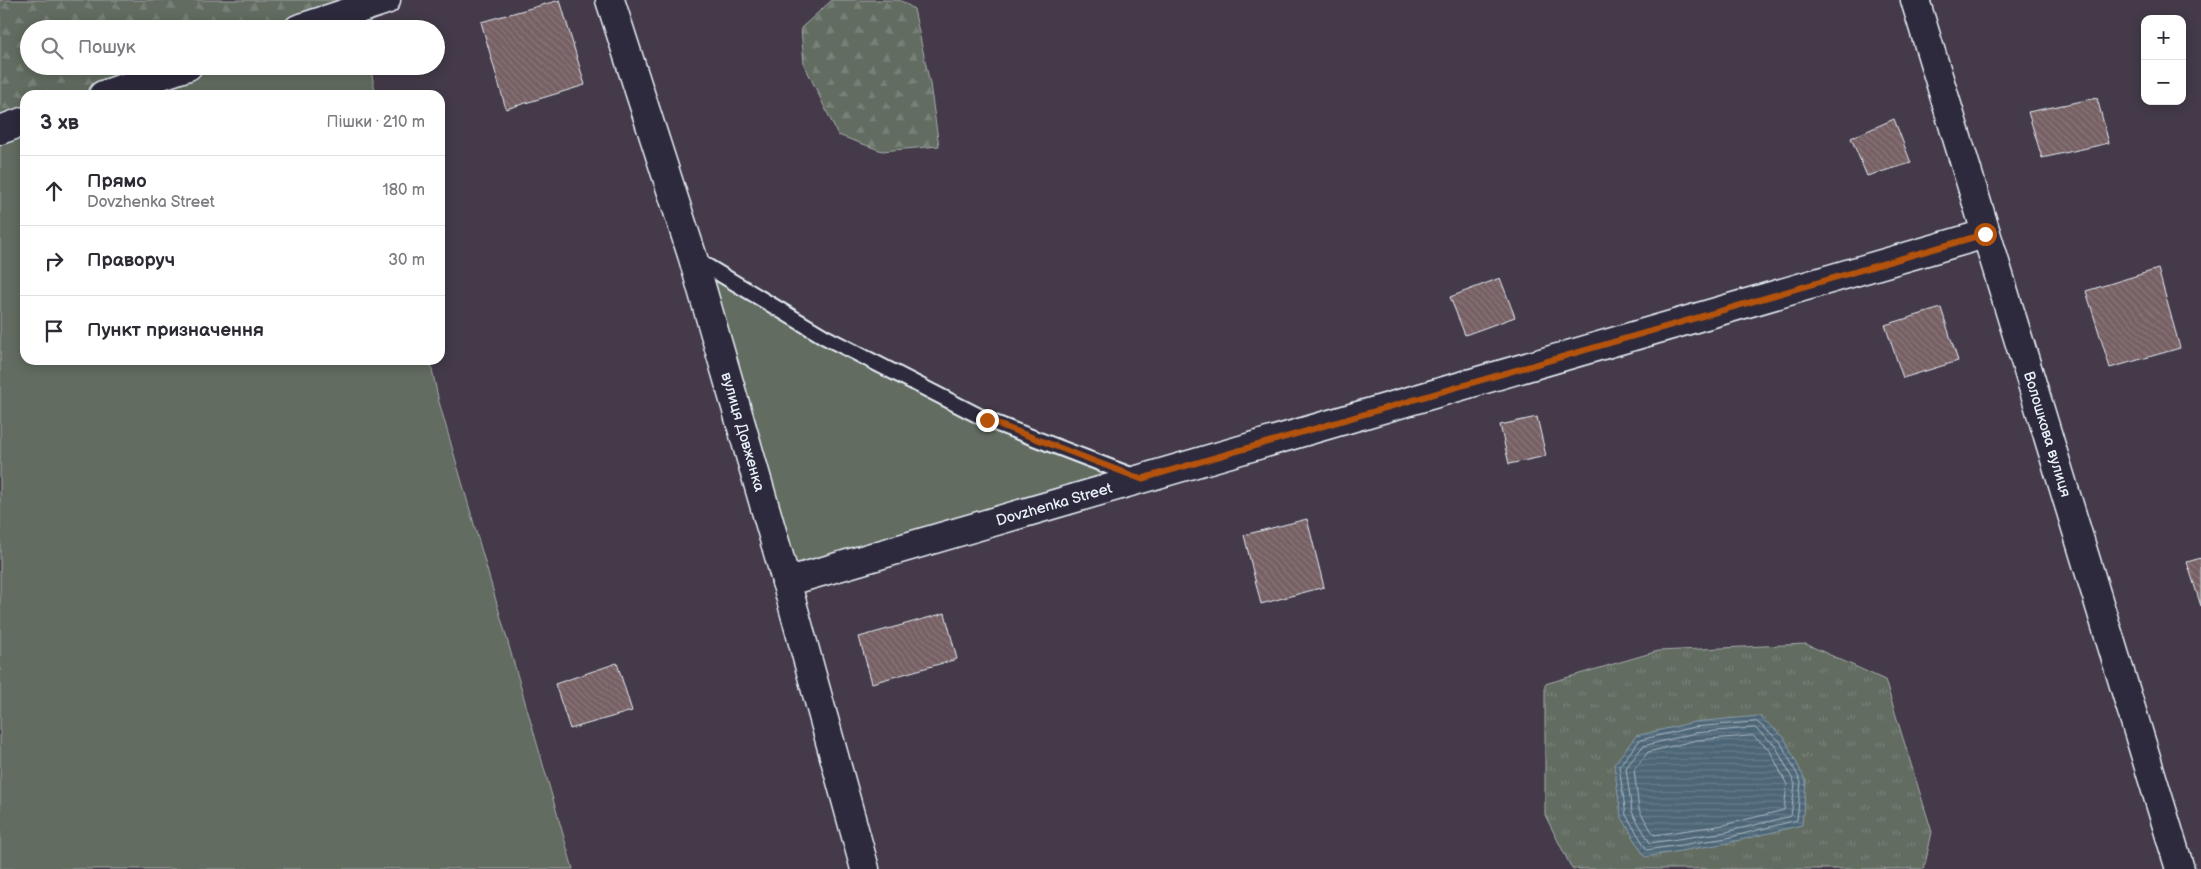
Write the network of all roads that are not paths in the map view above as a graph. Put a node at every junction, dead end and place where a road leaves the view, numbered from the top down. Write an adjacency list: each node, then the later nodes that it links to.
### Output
1 (386, 0): 4 (street)
2 (610, 0): 10 (street, вулиця Довженка)
3 (1915, 0): 9 (street, Волошкова вулиця)
4 (325, 20)
5 (162, 75): 6 (street)
6 (118, 90)
7 (20, 124): 8 (street)
8 (0, 130)
9 (1985, 234): 11 (street, Dovzhenka Street); 14 (street, Волошкова вулиця)
10 (693, 258): 11 (lane); 12 (street, вулиця Довженка)
11 (1141, 479): 12 (street, Dovzhenka Street)
12 (786, 582): 13 (street, вулиця Довженка)
13 (865, 869)
14 (2180, 869)

